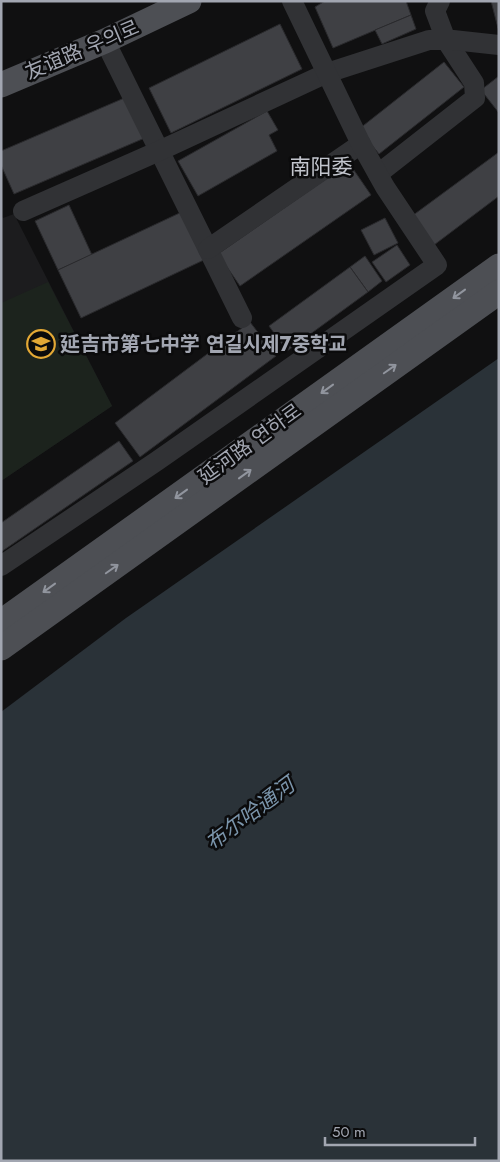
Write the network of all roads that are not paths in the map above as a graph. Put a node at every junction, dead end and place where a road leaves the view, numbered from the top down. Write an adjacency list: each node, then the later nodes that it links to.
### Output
1 (189, 1): 5 (main road, 友谊路 우의로)
2 (292, 1): 7 (street)
3 (440, 1): 4 (street)
4 (446, 40): 6 (street); 7 (street); 11 (street)
5 (105, 41): 8 (main road, 友谊路 우의로); 10 (street)
6 (499, 45)
7 (327, 73): 9 (street); 10 (street)
8 (1, 85)
9 (361, 144): 11 (street); 13 (street)
10 (159, 151): 12 (street); 13 (street)
11 (378, 174): 17 (street)
12 (23, 211)
13 (208, 249): 16 (street)
14 (499, 266): 18 (main road, 延河路 연하로, one-way to 18)
15 (499, 292): 19 (main road, 延河路 연하로, one-way to 15)
16 (242, 318)
17 (1, 566)
18 (1, 622)
19 (1, 648)

